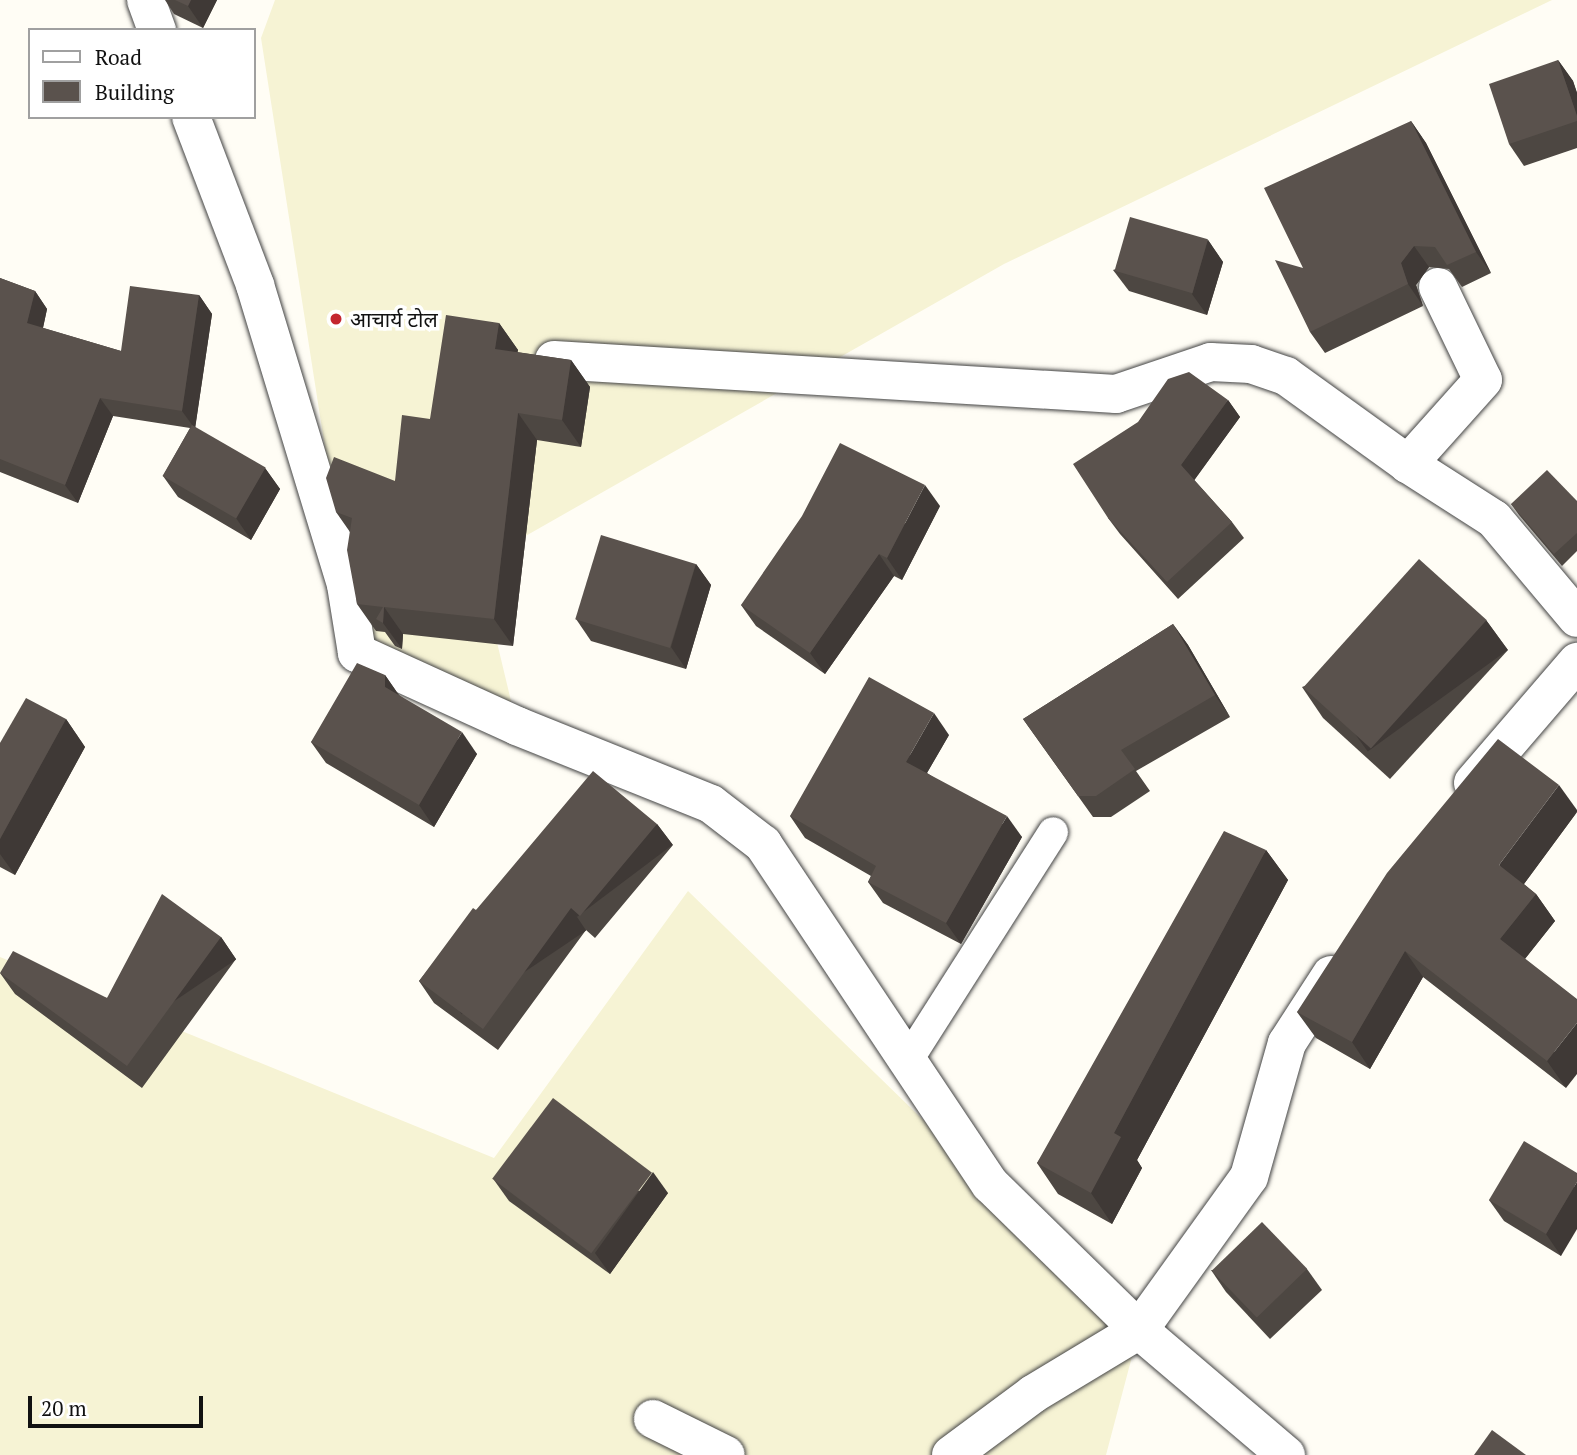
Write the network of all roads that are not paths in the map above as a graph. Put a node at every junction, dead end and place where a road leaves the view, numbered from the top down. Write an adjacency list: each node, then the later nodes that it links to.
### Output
1 (146, 0): 2 (street)
2 (157, 28)
3 (192, 119): 12 (street)
4 (1438, 287): 6 (street)
5 (554, 360): 6 (street)
6 (1408, 464): 7 (street)
7 (1577, 618)
8 (1577, 663): 9 (street)
9 (1453, 806)
10 (1053, 832): 12 (lane)
11 (1348, 949): 13 (street)
12 (908, 1060): 13 (street)
13 (1139, 1330): 16 (street); 17 (street)
14 (653, 1419): 15 (street)
15 (726, 1455)
16 (951, 1455)
17 (1286, 1455)

